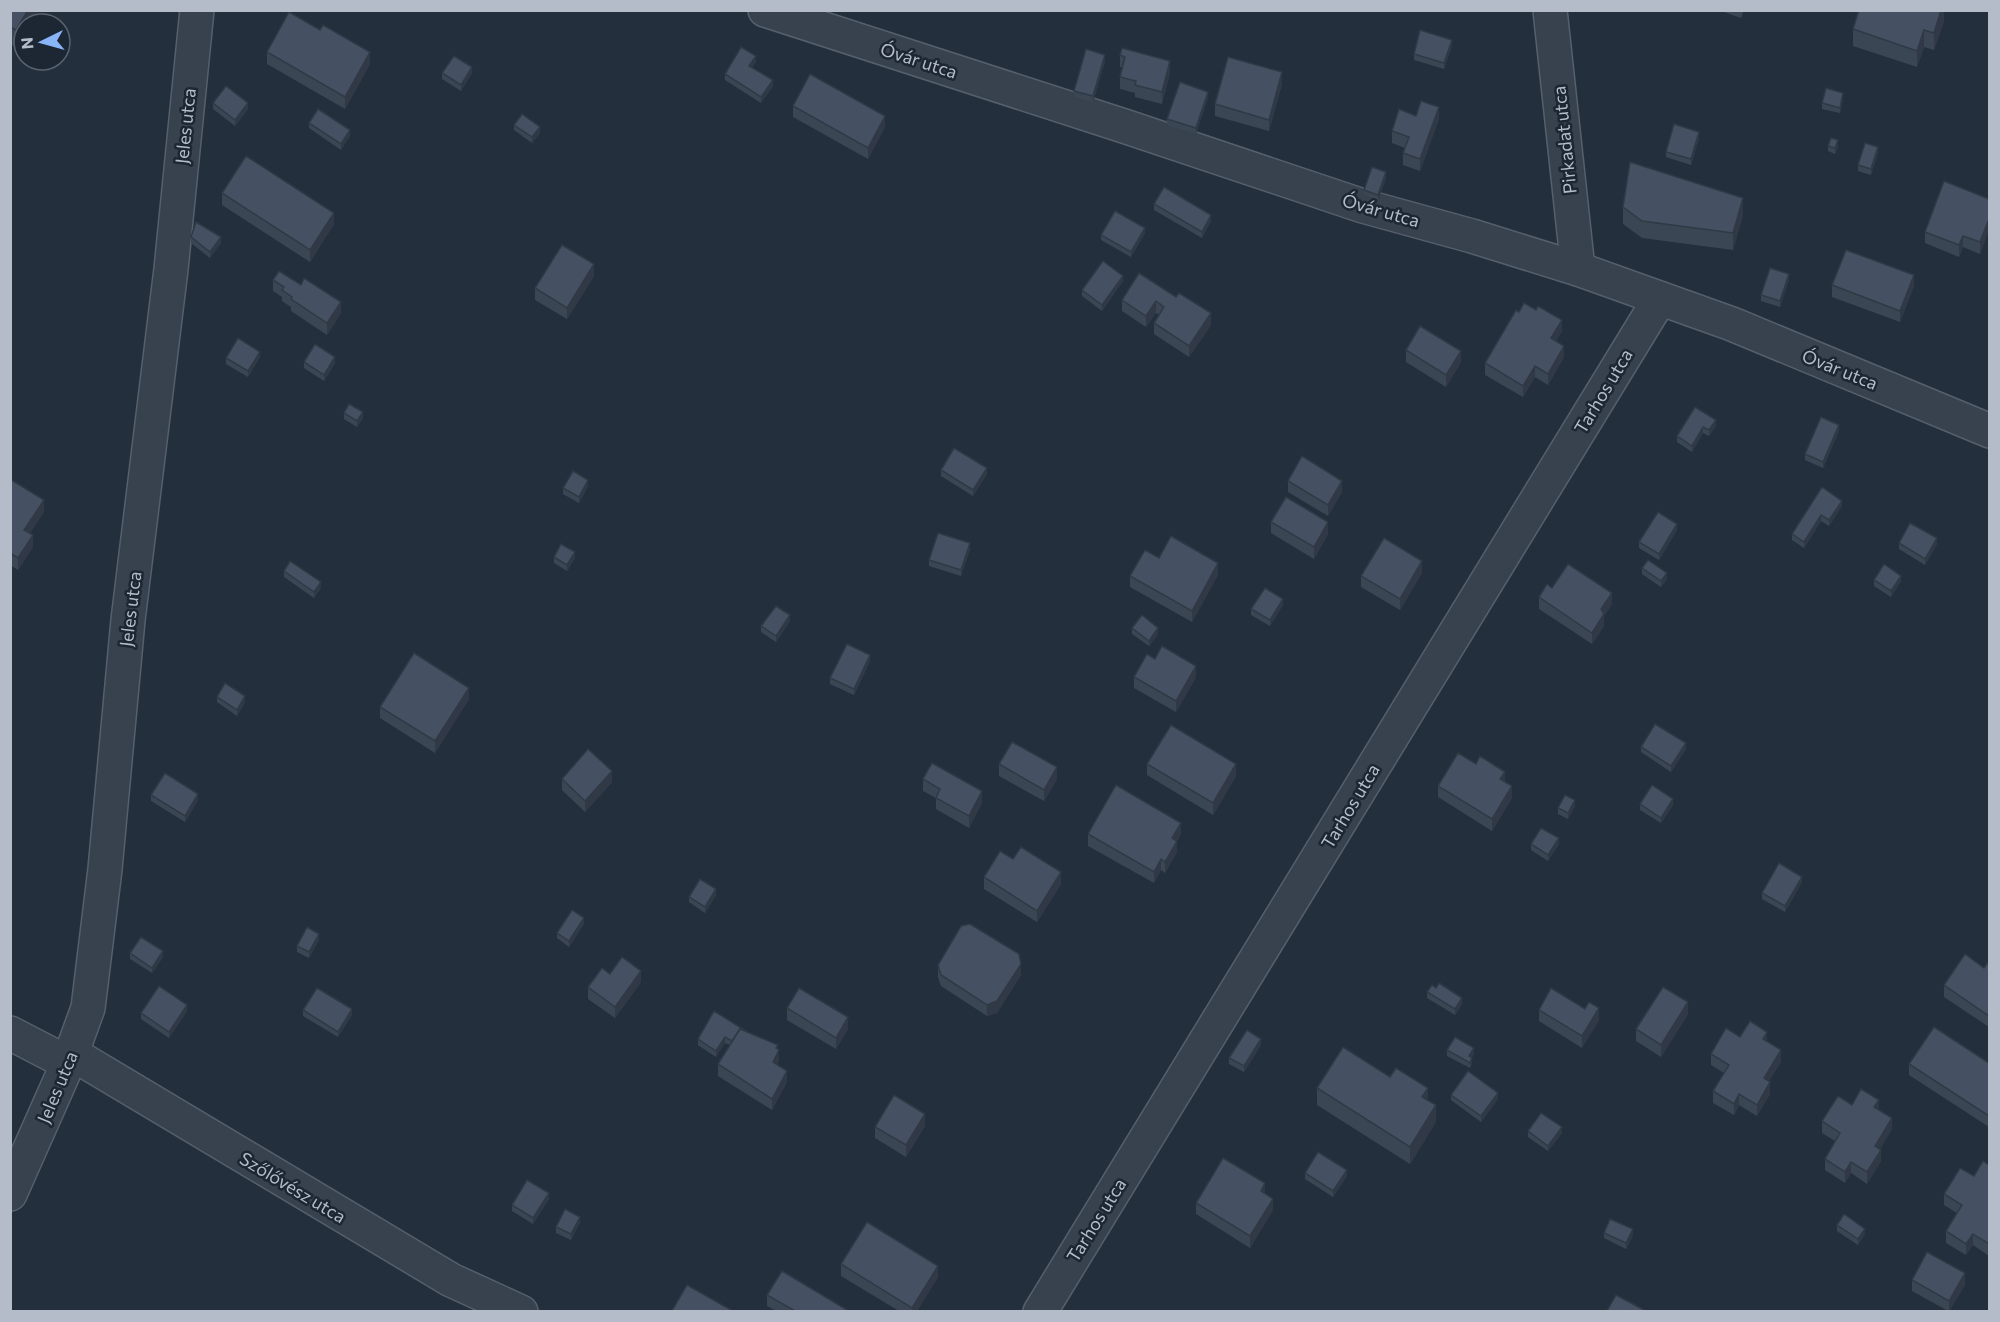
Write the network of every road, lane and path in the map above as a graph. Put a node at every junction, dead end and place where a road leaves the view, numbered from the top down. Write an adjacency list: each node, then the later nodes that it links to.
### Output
1 (197, 10): 8 (street, Jeles utca)
2 (765, 10): 4 (street, Óvár utca)
3 (1550, 10): 4 (street, Pirkadat utca)
4 (1578, 269): 5 (street, Óvár utca)
5 (1659, 300): 6 (street, Óvár utca); 11 (street, Tarhos utca)
6 (1989, 431)
7 (10, 1033): 8 (street, Szőlővész utca)
8 (70, 1058): 9 (street, Jeles utca); 10 (street, Szőlővész utca)
9 (10, 1194)
10 (521, 1311)
11 (1040, 1311)

